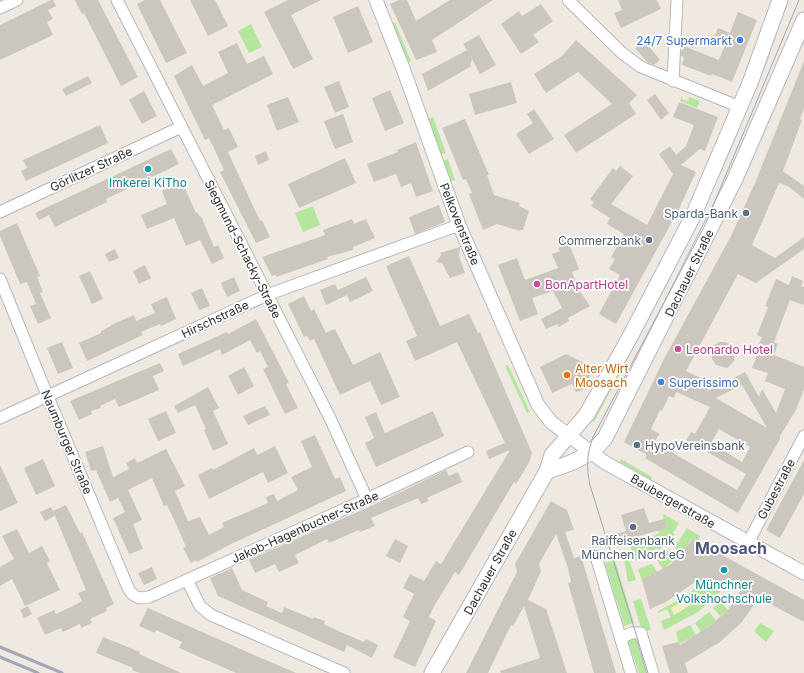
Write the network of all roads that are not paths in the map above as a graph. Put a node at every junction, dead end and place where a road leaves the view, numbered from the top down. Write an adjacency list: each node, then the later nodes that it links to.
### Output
1 (17, 0): 7 (street)
2 (117, 0): 11 (street, Siegmund-Schacky-Straße)
3 (376, 0): 13 (street, Pelkovenstraße)
4 (568, 0): 9 (street)
5 (677, 0): 9 (street)
6 (780, 0): 10 (main road, Dachauer Straße)
7 (0, 8)
8 (804, 20): 21 (main road, Dachauer Straße)
9 (673, 81): 10 (street)
10 (740, 107): 18 (main road, Dachauer Straße)
11 (182, 127): 12 (street, Görlitzer Straße); 15 (street, Siegmund-Schacky-Straße)
12 (0, 212)
13 (459, 225): 15 (street, Hirschstraße); 18 (street, Pelkovenstraße)
14 (0, 279): 16 (street, Naumburger Straße)
15 (266, 295): 16 (street, Hirschstraße); 23 (street, Siegmund-Schacky-Straße)
16 (48, 397): 17 (street, Hirschstraße); 28 (street, Naumburger Straße)
17 (0, 418)
18 (568, 435): 21 (street, Baubergerstraße); 22 (main road, Dachauer Straße)
19 (804, 436): 24 (street, Gubestraße)
20 (468, 452): 23 (street, Jakob-Hagenbucher-Straße)
21 (591, 453): 22 (main road, Dachauer Straße); 24 (street, Baubergerstraße)
22 (547, 471): 31 (main road, Dachauer Straße)
23 (367, 499): 27 (street, Jakob-Hagenbucher-Straße)
24 (748, 543): 26 (street, Baubergerstraße)
25 (597, 560): 29 (street)
26 (804, 573)
27 (187, 580): 28 (street, Jakob-Hagenbucher-Straße); 30 (street)
28 (142, 599)
29 (621, 638): 32 (street); 33 (street)
30 (344, 673)
31 (432, 673)
32 (631, 673)
33 (653, 673)

